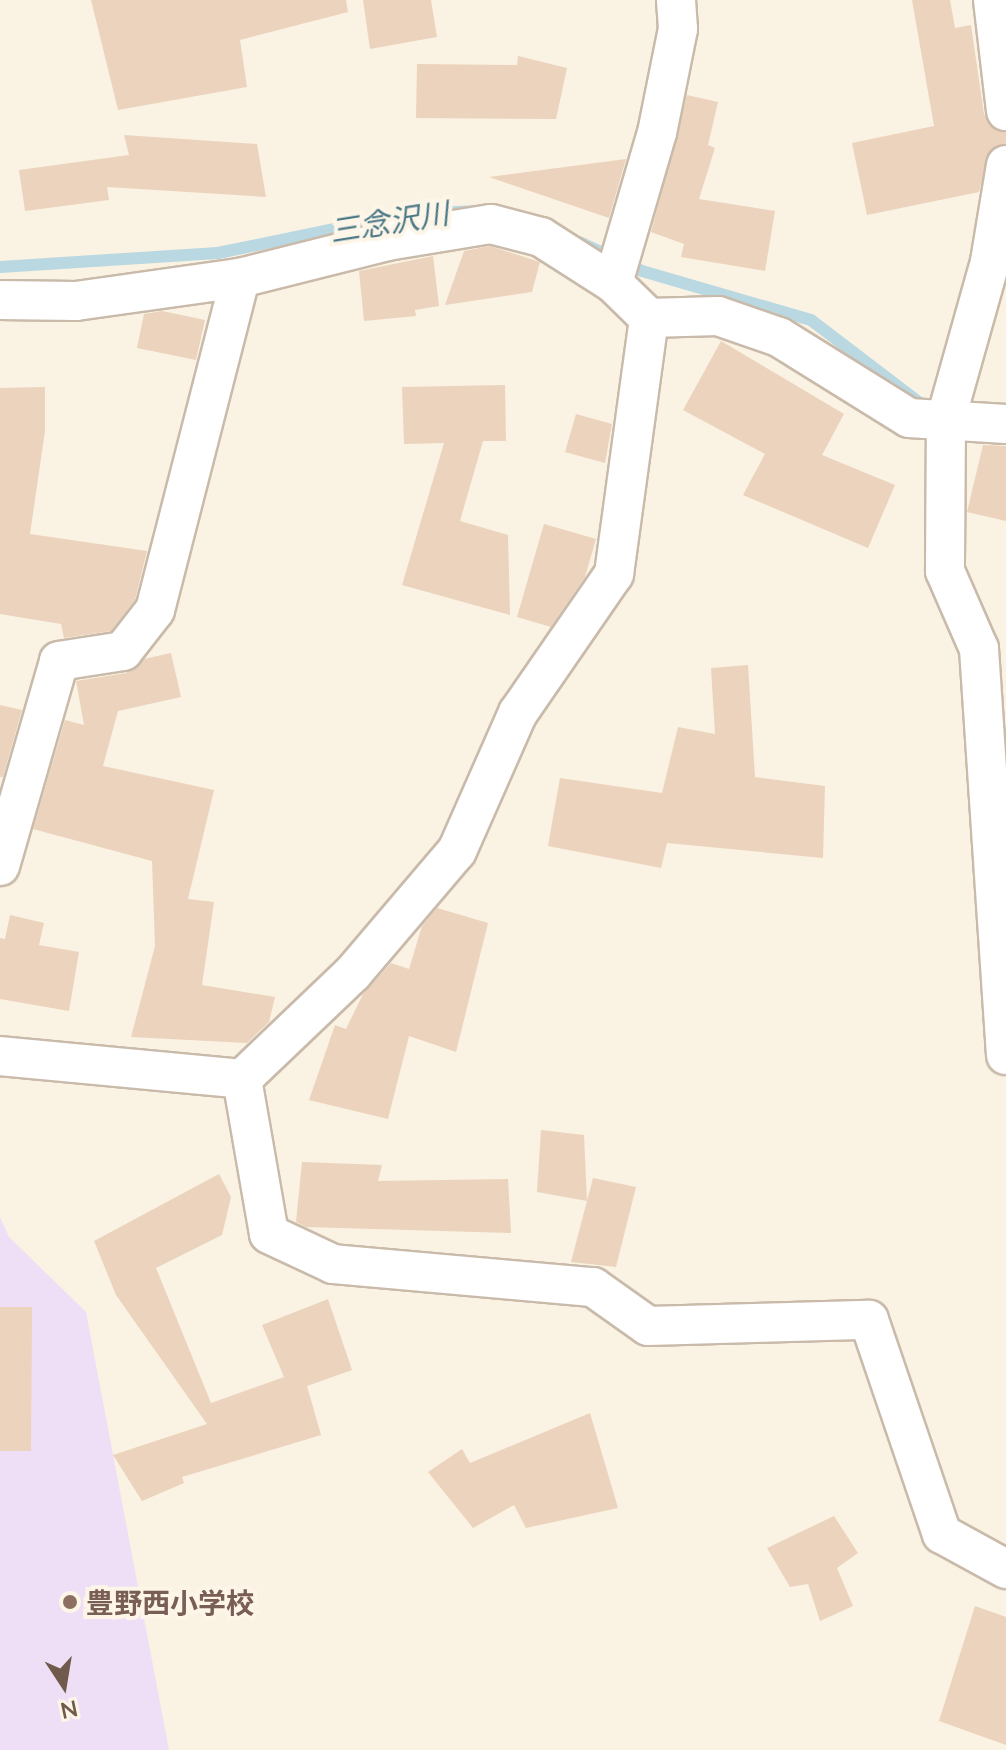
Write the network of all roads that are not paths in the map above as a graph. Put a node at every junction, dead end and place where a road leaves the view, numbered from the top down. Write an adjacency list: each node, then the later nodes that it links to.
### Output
1 (676, 0): 5 (street)
2 (993, 0): 3 (street)
3 (1006, 111)
4 (1006, 165): 9 (street)
5 (617, 266): 6 (street); 8 (street)
6 (240, 278): 7 (street); 11 (street)
7 (0, 300)
8 (649, 318): 9 (street); 14 (street)
9 (946, 419): 10 (street); 12 (street)
10 (1006, 424)
11 (0, 866)
12 (1006, 1055)
13 (0, 1056): 14 (street)
14 (242, 1079): 15 (street)
15 (1006, 1569)

